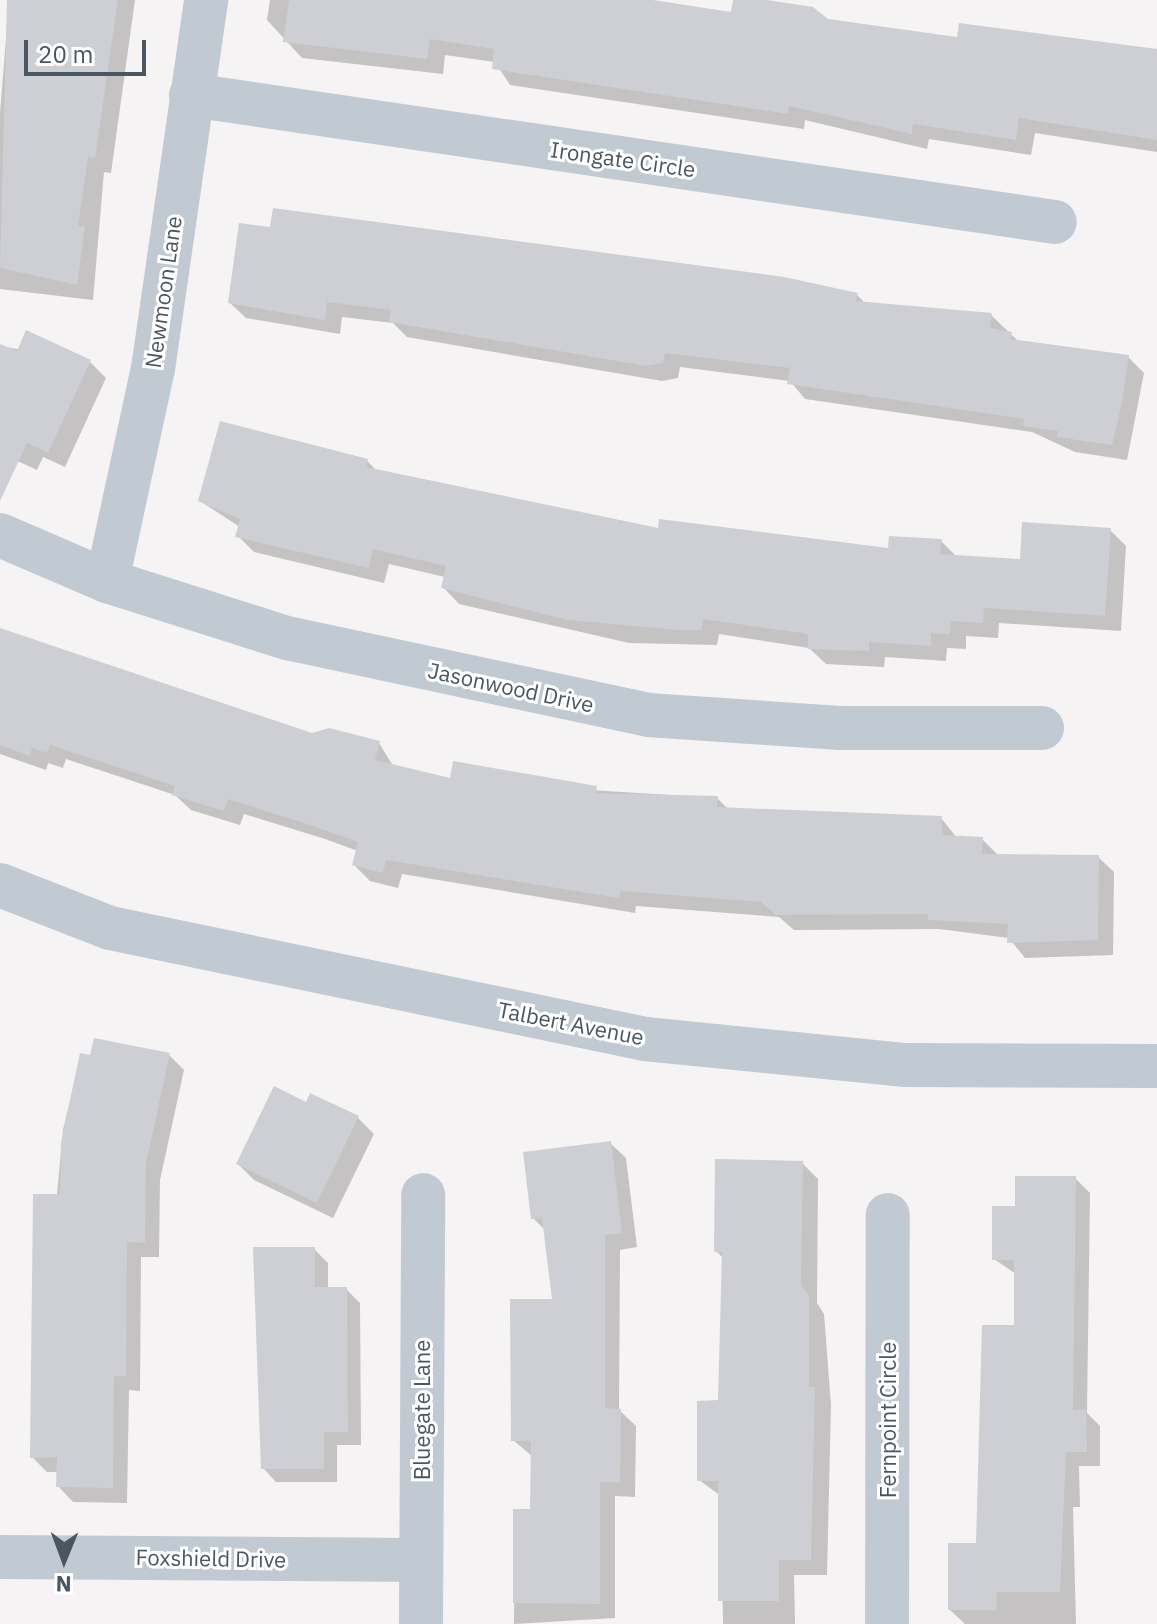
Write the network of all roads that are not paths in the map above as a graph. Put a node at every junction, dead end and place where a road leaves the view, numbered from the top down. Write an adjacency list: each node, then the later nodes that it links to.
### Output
1 (206, 0): 2 (street, Newmoon Lane)
2 (191, 95): 3 (street, Irongate Circle); 5 (street, Newmoon Lane)
3 (1055, 222)
4 (0, 535): 5 (street, Jasonwood Drive)
5 (107, 581): 6 (street, Jasonwood Drive)
6 (1042, 728)
7 (0, 885): 8 (street, Talbert Avenue)
8 (1157, 1066)
9 (423, 1195): 12 (street, Bluegate Lane)
10 (888, 1215): 14 (street, Fernpoint Circle)
11 (0, 1557): 12 (street, Foxshield Drive)
12 (421, 1560): 13 (street, Bluegate Lane)
13 (421, 1624)
14 (887, 1624)

